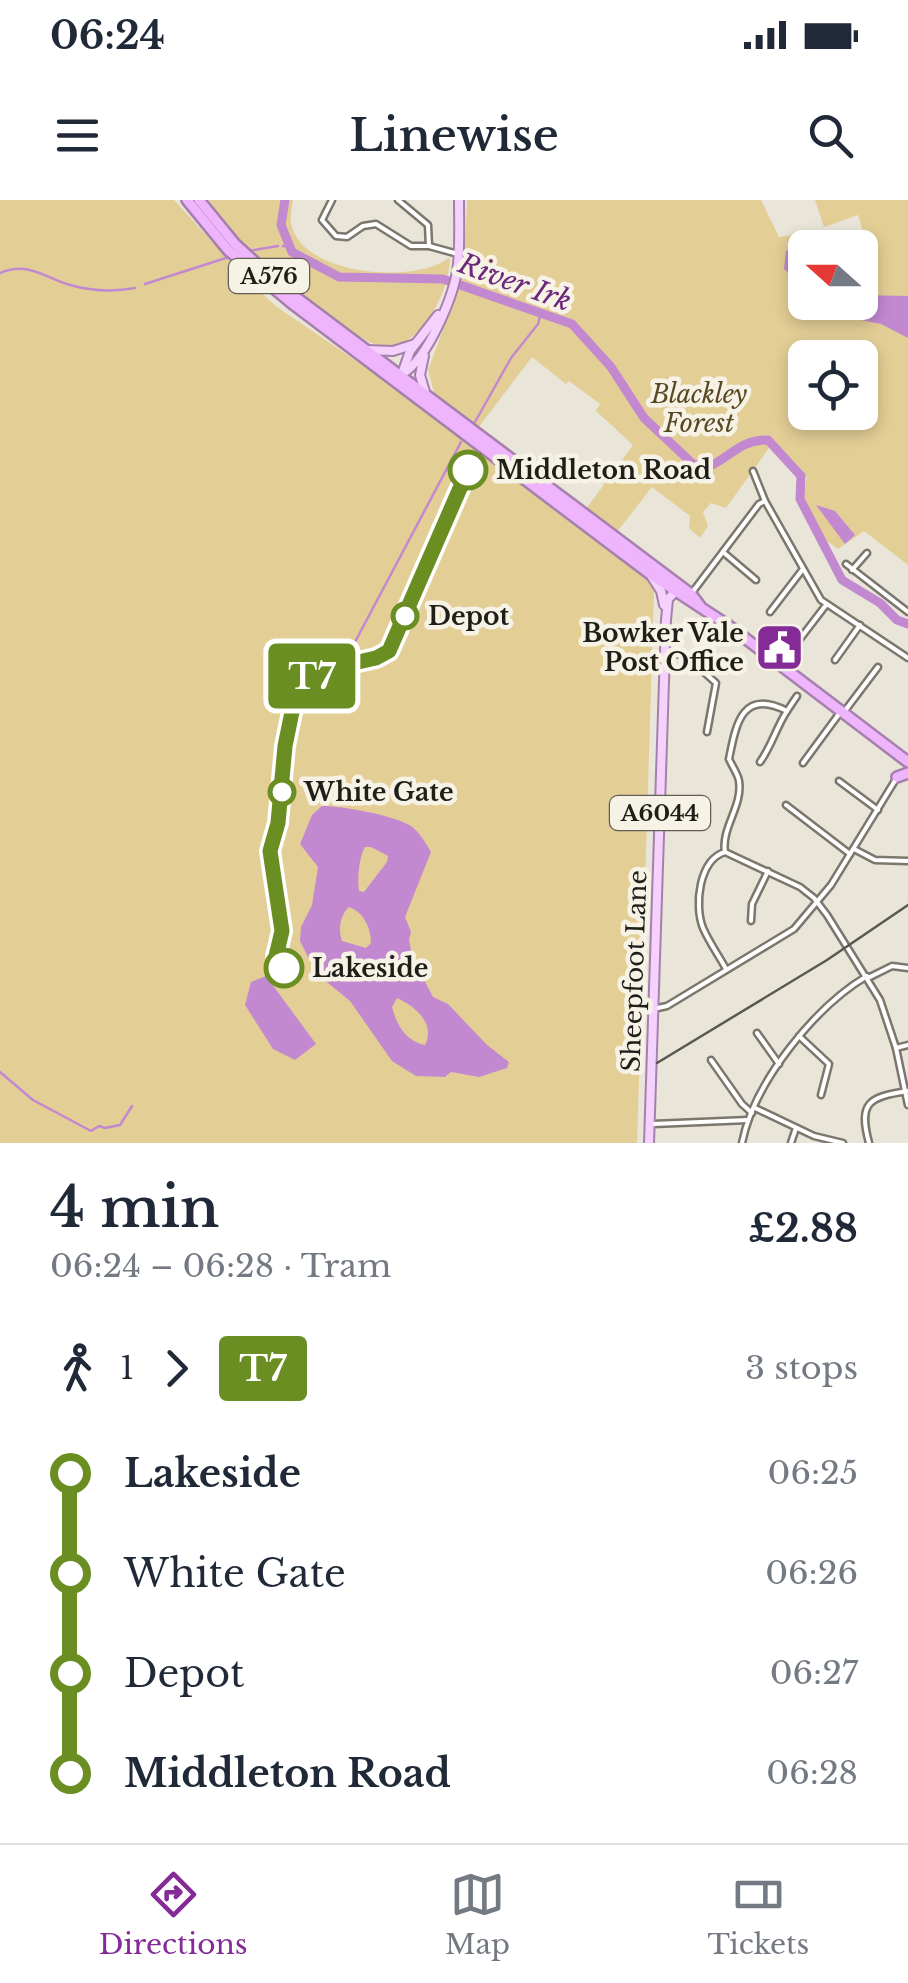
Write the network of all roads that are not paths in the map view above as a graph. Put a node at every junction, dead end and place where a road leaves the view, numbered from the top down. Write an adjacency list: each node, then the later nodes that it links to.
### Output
1 (187, 200): 12 (highway, A576)
2 (199, 200): 10 (highway, A576)
3 (332, 200): 6 (street)
4 (398, 200): 6 (street)
5 (460, 200): 7 (main road)
6 (428, 246): 7 (street)
7 (458, 260): 8 (main road)
8 (441, 313): 9 (main road); 11 (main road)
9 (415, 344): 10 (main road); 13 (main road)
10 (366, 350): 13 (highway, A576)
11 (425, 352): 13 (main road); 14 (main road)
12 (380, 371): 13 (main road); 14 (highway, A576)
13 (402, 374): 14 (highway, A576)
14 (420, 393): 22 (highway, A576)
15 (753, 471): 16 (street)
16 (765, 500): 17 (street); 20 (street)
17 (723, 552): 23 (street); 24 (street)
18 (867, 554): 21 (street)
19 (846, 564): 21 (street)
20 (803, 569): 25 (street); 27 (street)
21 (852, 570): 28 (street)
22 (655, 573): 24 (highway, A576); 29 (main road, Sheepfoot Lane / A6044)
23 (756, 580)
24 (688, 597): 26 (main road, Sheepfoot Lane / A6044); 26 (main road); 29 (main road, Sheepfoot Lane / A6044); 34 (highway, A576)
25 (826, 605): 30 (street); 34 (street)
26 (670, 609): 29 (main road, Sheepfoot Lane / A6044)
27 (770, 612)
28 (908, 612)
29 (666, 620): 31 (main road, Sheepfoot Lane / A6044)
30 (860, 625): 32 (street); 33 (street)
31 (665, 653): 39 (street); 56 (main road, Sheepfoot Lane / A6044)
32 (908, 658)
33 (835, 660)
34 (780, 664): 38 (highway, A576)
35 (878, 667): 38 (street)
36 (798, 696): 37 (street)
37 (787, 711): 41 (street); 48 (street)
38 (843, 712): 40 (highway, A576); 42 (street)
39 (707, 732)
40 (908, 761): 43 (street)
41 (760, 762)
42 (803, 762)
43 (903, 775): 46 (street)
44 (839, 781): 46 (street)
45 (786, 805): 47 (street)
46 (878, 810): 47 (street)
47 (852, 851): 49 (street); 51 (street)
48 (725, 852): 50 (street); 54 (street)
49 (908, 861)
50 (768, 871): 51 (street); 52 (street)
51 (818, 904): 54 (street); 55 (street)
52 (751, 921)
53 (908, 968): 55 (street)
54 (727, 971): 56 (street)
55 (868, 977): 58 (street); 60 (street)
56 (653, 1009): 68 (main road, Sheepfoot Lane / A6044)
57 (756, 1033): 62 (street)
58 (798, 1036): 62 (street); 64 (street)
59 (908, 1044): 60 (street)
60 (896, 1048): 63 (street)
61 (711, 1060): 66 (street)
62 (780, 1064): 66 (street)
63 (907, 1091): 65 (street); 75 (street)
64 (821, 1096)
65 (908, 1105)
66 (753, 1110): 67 (street); 69 (street)
67 (748, 1120): 68 (street); 72 (street)
68 (648, 1124): 71 (main road, Sheepfoot Lane / A6044)
69 (796, 1128): 70 (street); 73 (street)
70 (833, 1142): 74 (street)
71 (648, 1143)
72 (742, 1143)
73 (791, 1143)
74 (843, 1143)
75 (869, 1143)

